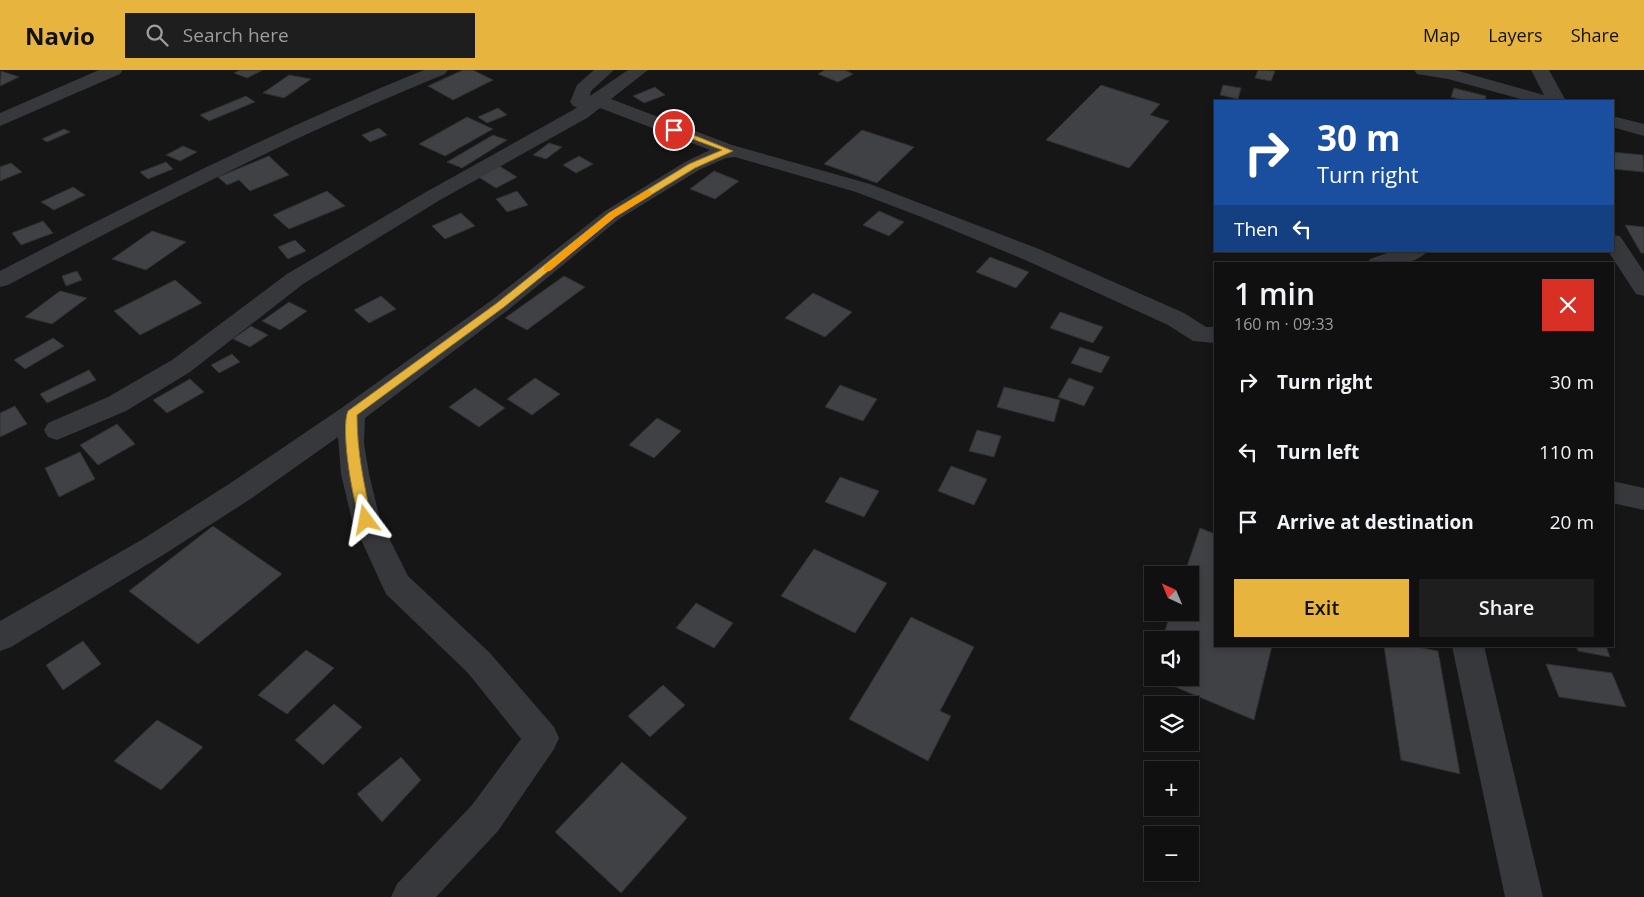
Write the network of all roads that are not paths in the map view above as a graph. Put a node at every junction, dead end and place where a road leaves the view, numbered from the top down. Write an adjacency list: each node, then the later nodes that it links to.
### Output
1 (114, 70): 10 (street)
2 (439, 70): 18 (street)
3 (606, 70): 9 (street)
4 (639, 70): 9 (street)
5 (1423, 70): 7 (street)
6 (1540, 70): 8 (street)
7 (1543, 100)
8 (1556, 100)
9 (599, 101): 13 (street); 22 (street)
10 (0, 120)
11 (1614, 122): 12 (street)
12 (1644, 130)
13 (729, 151): 20 (street); 21 (street)
14 (1614, 244): 19 (street)
15 (1413, 252): 17 (street)
16 (0, 255): 18 (street)
17 (1384, 262)
18 (9, 276)
19 (1644, 289)
20 (1214, 335)
21 (352, 414): 25 (street); 27 (street)
22 (57, 430)
23 (1614, 492): 24 (street)
24 (1644, 499)
25 (0, 637)
26 (1468, 647): 28 (street)
27 (410, 897)
28 (1524, 897)

